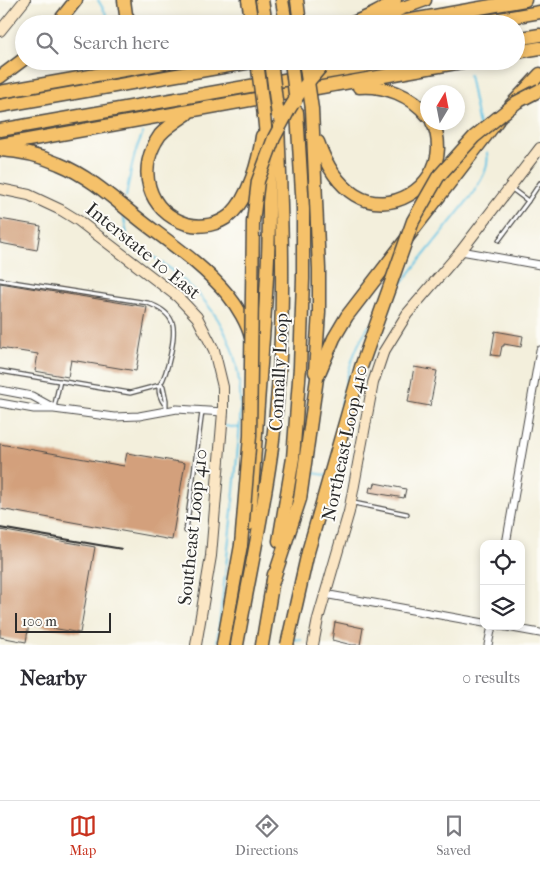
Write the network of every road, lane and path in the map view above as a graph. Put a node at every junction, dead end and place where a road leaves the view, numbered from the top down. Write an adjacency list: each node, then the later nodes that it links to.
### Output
1 (24, 0): 20 (main road)
2 (76, 0): 11 (highway)
3 (124, 0): 12 (highway)
4 (262, 0): 13 (highway)
5 (282, 0): 14 (highway)
6 (395, 0): 16 (highway)
7 (425, 0): 17 (highway)
8 (525, 0): 18 (highway)
9 (297, 1): 15 (highway)
10 (540, 12): 19 (highway)
11 (64, 15)
12 (126, 15)
13 (264, 15)
14 (285, 15)
15 (299, 15)
16 (371, 15)
17 (389, 15)
18 (440, 15)
19 (523, 15)
20 (0, 31)
21 (540, 35): 22 (highway)
22 (525, 38)
23 (540, 48): 24 (highway)
24 (525, 50)
25 (15, 66): 36 (highway)
26 (124, 70): 39 (highway)
27 (206, 70): 40 (highway)
28 (258, 70): 43 (highway, bridge)
29 (272, 70): 83 (highway, Connally Loop, bridge)
30 (292, 70): 74 (highway, Connally Loop, bridge)
31 (306, 70): 44 (highway, bridge)
32 (318, 70): 81 (highway, Connally Loop, bridge)
33 (343, 70): 45 (highway)
34 (418, 70): 37 (highway)
35 (540, 74): 67 (highway)
36 (0, 77)
37 (321, 88): 41 (highway); 42 (highway)
38 (540, 90): 85 (highway, bridge)
39 (0, 92)
40 (0, 106)
41 (420, 108)
42 (192, 111): 43 (highway); 47 (highway)
43 (264, 116): 60 (highway)
44 (313, 127): 46 (highway); 67 (highway)
45 (0, 130)
46 (436, 130)
47 (0, 145)
48 (540, 148): 51 (main road, Northeast Loop 410)
49 (0, 150): 60 (highway)
50 (540, 183): 53 (lane)
51 (510, 187): 53 (lane); 55 (main road, Northeast Loop 410)
52 (0, 190): 69 (main road, Interstate 10 East)
53 (528, 201): 54 (lane)
54 (499, 240)
55 (461, 251): 56 (street); 70 (main road, Northeast Loop 410)
56 (540, 265)
57 (0, 280): 62 (lane)
58 (540, 350): 73 (street)
59 (0, 370): 61 (lane)
60 (260, 377): 82 (highway)
61 (60, 381): 62 (lane); 66 (lane)
62 (161, 386): 65 (lane)
63 (0, 390): 66 (street)
64 (0, 403): 66 (street)
65 (165, 407): 66 (street); 68 (street)
66 (54, 408)
67 (313, 410): 74 (highway)
68 (202, 411): 69 (street); 72 (lane)
69 (223, 412): 80 (main road, Southeast Loop 410)
70 (351, 502): 71 (lane); 75 (main road, Northeast Loop 410)
71 (406, 514)
72 (186, 530)
73 (507, 540)
74 (273, 581): 84 (highway, Connally Loop)
75 (324, 594): 76 (street); 86 (main road, Northeast Loop 410)
76 (480, 622)
77 (491, 630): 87 (street)
78 (523, 630): 79 (street)
79 (540, 633)
80 (196, 645)
81 (223, 645)
82 (231, 645)
83 (237, 645)
84 (262, 645)
85 (288, 645)
86 (313, 645)
87 (488, 645)

